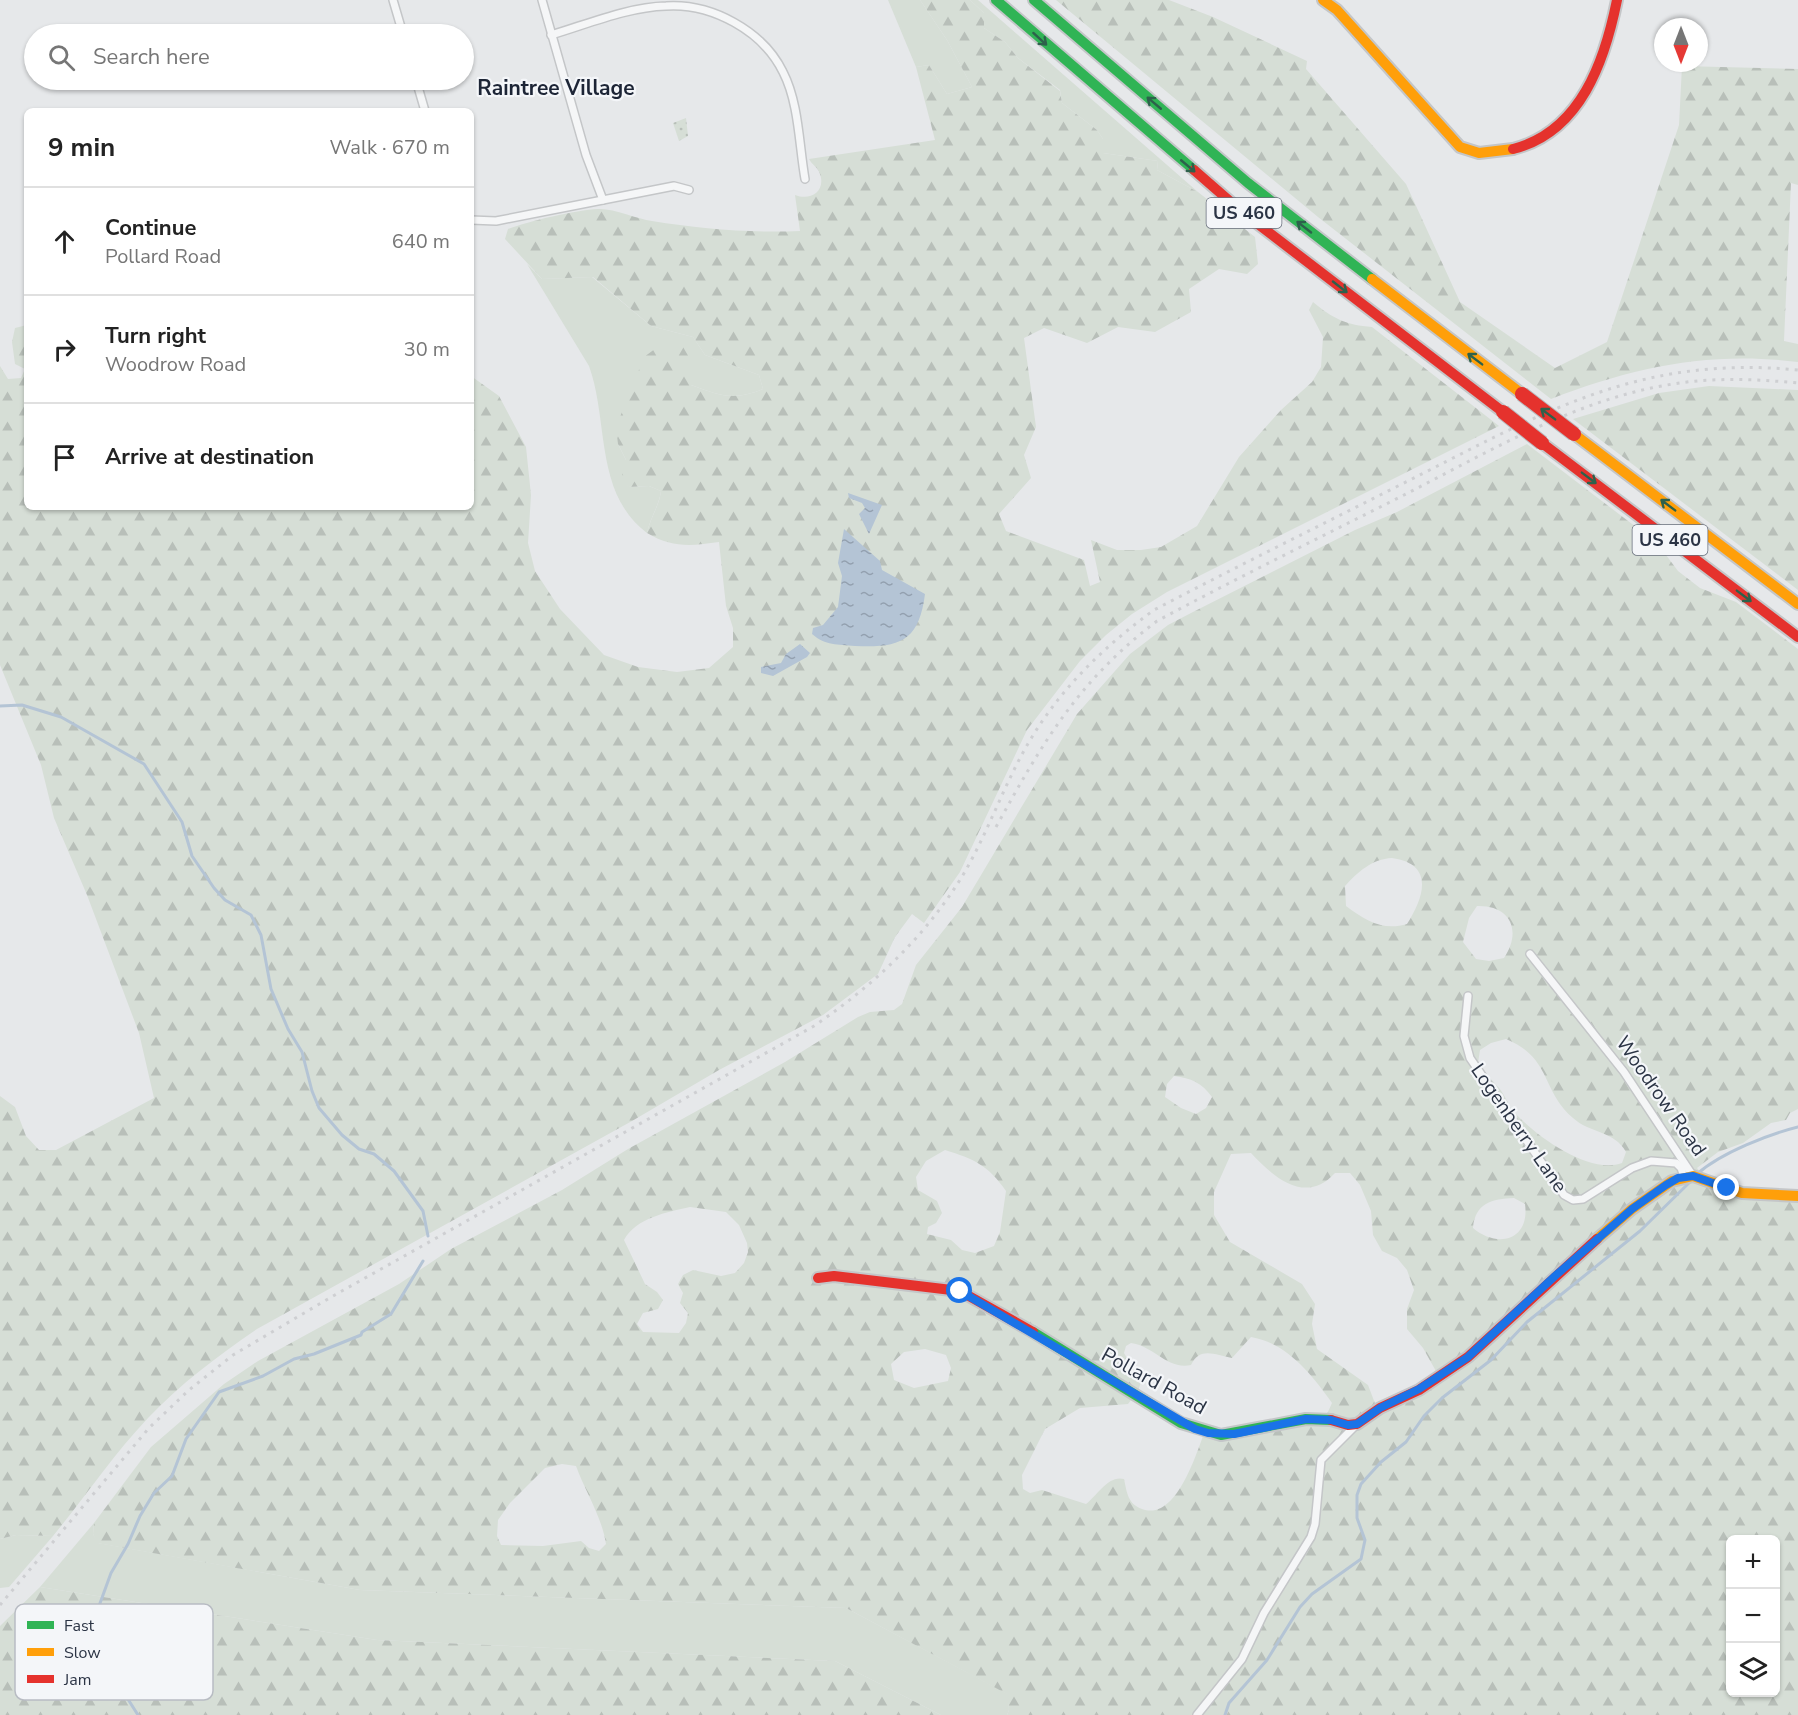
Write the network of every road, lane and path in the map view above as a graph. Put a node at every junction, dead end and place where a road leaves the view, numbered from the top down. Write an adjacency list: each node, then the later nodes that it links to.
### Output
1 (393, 0): 7 (street)
2 (542, 0): 8 (street)
3 (996, 0): 16 (main road, US 460, one-way to 16, bridge)
4 (1034, 0): 15 (main road, US 460, one-way to 4, bridge)
5 (1323, 0): 6 (main road)
6 (1617, 0)
7 (400, 24)
8 (551, 35): 11 (street); 13 (street)
9 (419, 90): 10 (street)
10 (424, 108)
11 (804, 179)
12 (689, 190): 13 (street)
13 (603, 200): 14 (street)
14 (474, 220)
15 (1798, 604)
16 (1798, 638)
17 (1530, 954): 19 (street, Woodrow Road)
18 (1468, 996): 19 (street, Logenberry Lane)
19 (1688, 1176): 20 (main road, Woodrow Road); 22 (main road)
20 (1798, 1196)
21 (818, 1278): 22 (main road, Pollard Road)
22 (1357, 1424): 23 (street)
23 (1197, 1715)

